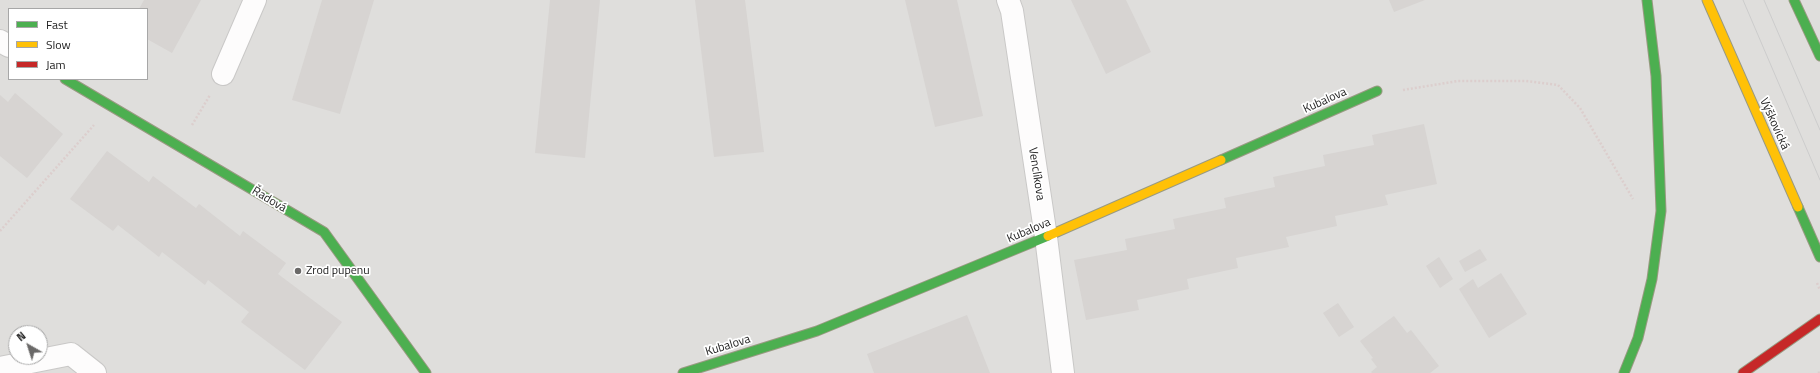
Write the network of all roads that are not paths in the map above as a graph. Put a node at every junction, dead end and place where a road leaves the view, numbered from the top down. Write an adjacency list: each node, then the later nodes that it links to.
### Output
1 (255, 0): 7 (street)
2 (1008, 0): 10 (street, Venclíkova)
3 (1647, 0): 18 (street)
4 (1706, 0): 11 (street, Výškovická)
5 (1794, 0): 6 (street)
6 (1820, 56)
7 (223, 74)
8 (67, 80): 15 (street, Řadová)
9 (1377, 92): 10 (street, Kubalova)
10 (1046, 237): 16 (street, Kubalova); 17 (street, Venclíkova)
11 (1820, 257)
12 (1820, 319): 19 (street)
13 (0, 368): 14 (street)
14 (95, 373)
15 (426, 373)
16 (683, 373)
17 (1063, 373)
18 (1624, 373)
19 (1743, 373)

